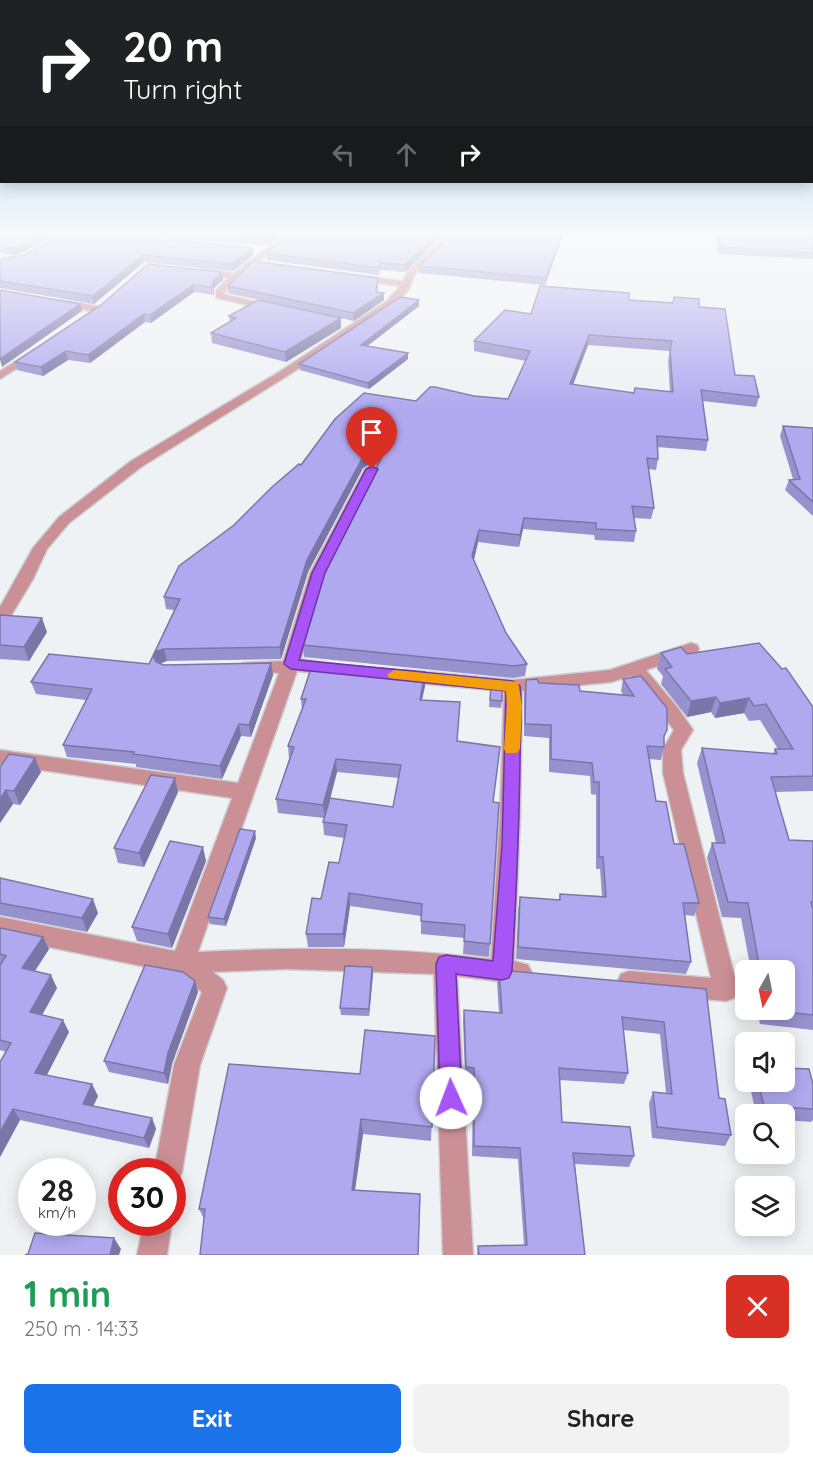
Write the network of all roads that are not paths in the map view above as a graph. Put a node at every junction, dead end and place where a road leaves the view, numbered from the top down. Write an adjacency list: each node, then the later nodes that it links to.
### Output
1 (220, 294): 4 (street)
2 (398, 294): 9 (street)
3 (51, 302): 5 (street)
4 (278, 310)
5 (88, 316)
6 (40, 350): 7 (street)
7 (0, 376)
8 (372, 469): 11 (street)
9 (0, 620)
10 (691, 649): 13 (street)
11 (291, 664): 12 (street); 14 (street); 18 (street)
12 (226, 668)
13 (634, 668): 16 (street); 24 (street)
14 (350, 670)
15 (386, 674): 16 (street)
16 (513, 686): 22 (street)
17 (0, 757): 18 (street)
18 (243, 792): 20 (street)
19 (0, 927): 20 (street)
20 (182, 963): 21 (street); 25 (street)
21 (446, 964): 22 (street); 28 (street)
22 (502, 971): 23 (street)
23 (537, 974)
24 (608, 980)
25 (170, 1158)
26 (155, 1236): 27 (street)
27 (152, 1255)
28 (458, 1255)

